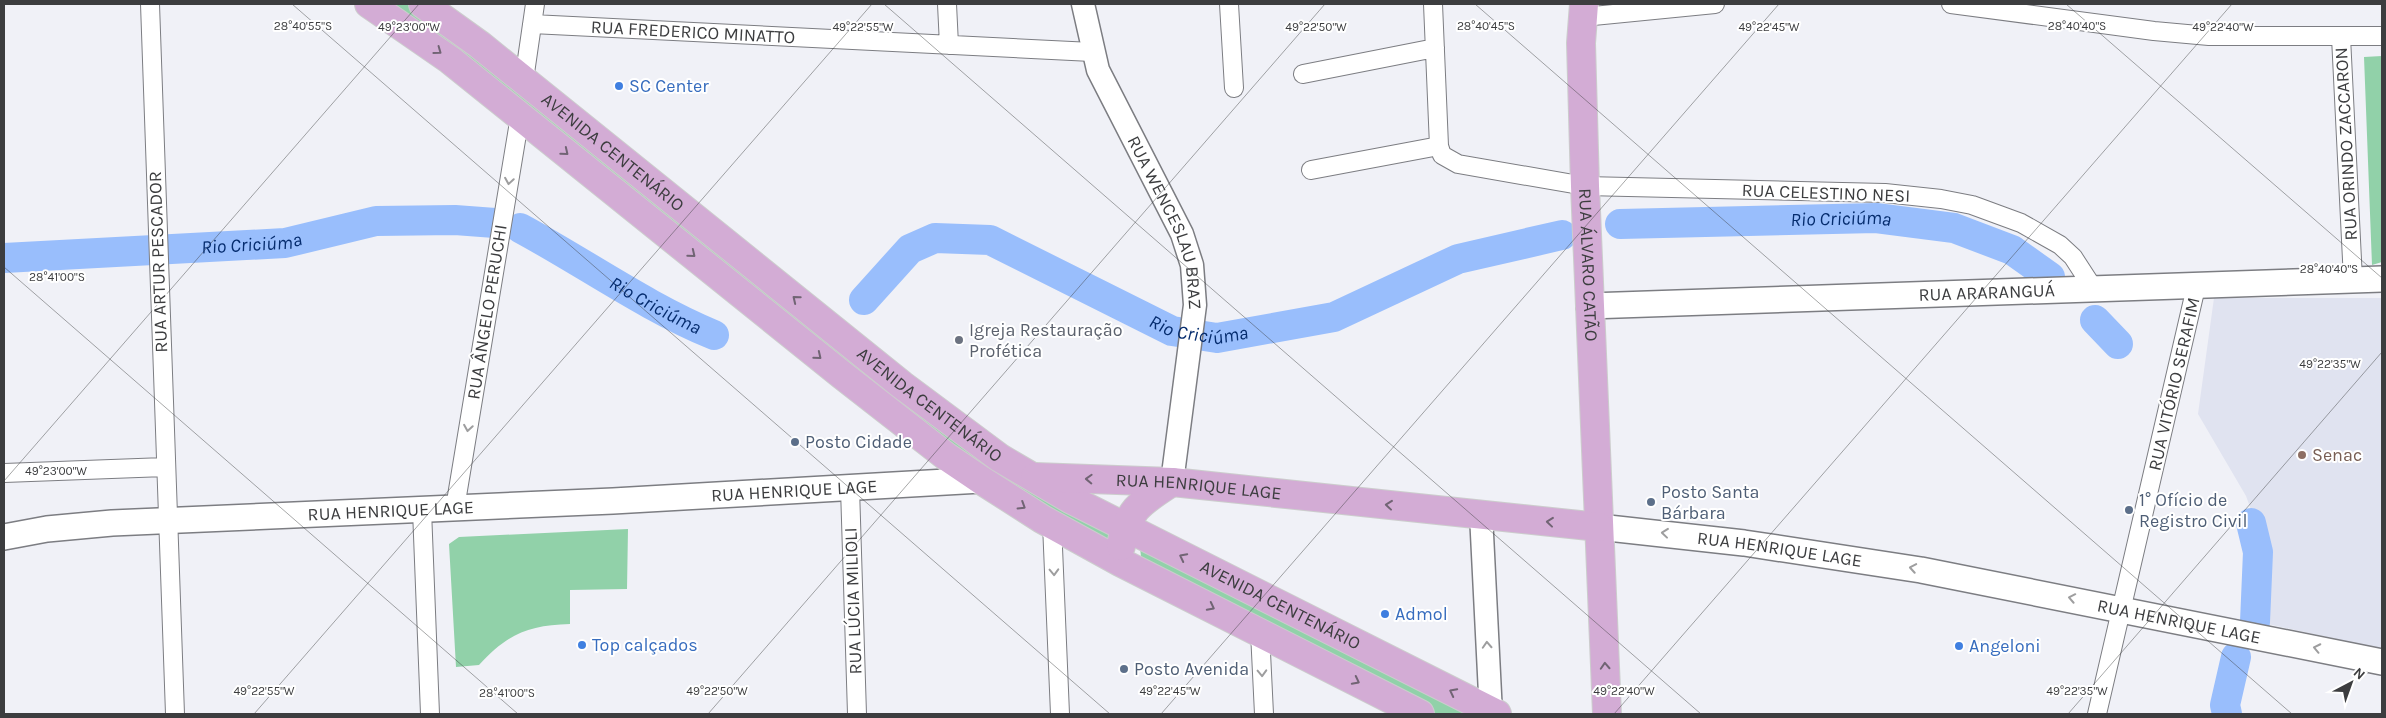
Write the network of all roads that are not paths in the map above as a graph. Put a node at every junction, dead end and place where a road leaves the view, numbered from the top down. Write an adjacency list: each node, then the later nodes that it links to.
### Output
1 (150, 4): 30 (street, RUA ARTUR PESCADOR)
2 (369, 4): 21 (main road, AVENIDA CENTENÁRIO, one-way to 21)
3 (423, 4): 19 (main road, AVENIDA CENTENÁRIO)
4 (535, 4): 12 (street)
5 (947, 4): 15 (street)
6 (1083, 4): 17 (street, RUA WENCESLAU BRAZ)
7 (1229, 4): 20 (street)
8 (1433, 4): 16 (street)
9 (1715, 4): 11 (street)
10 (1951, 4): 14 (street)
11 (1583, 11): 24 (main road, RUA ÁLVARO CATÃO)
12 (532, 24): 15 (street, RUA FREDERICO MINATTO); 19 (street)
13 (2382, 36): 14 (street)
14 (2341, 37): 26 (street, RUA ORINDO ZACCARON)
15 (949, 45): 17 (street, RUA FREDERICO MINATTO)
16 (1435, 48): 18 (street); 22 (street)
17 (1092, 52): 34 (street, RUA WENCESLAU BRAZ)
18 (1303, 74)
19 (524, 80): 32 (main road, AVENIDA CENTENÁRIO, one-way to 19)
20 (1234, 88)
21 (520, 116): 33 (main road, AVENIDA CENTENÁRIO, one-way to 33); 36 (street, RUA ÂNGELO PERUCHI, one-way to 36)
22 (1439, 146): 23 (street); 24 (street, RUA CELESTINO NESI)
23 (1311, 170)
24 (1585, 186): 28 (street, RUA CELESTINO NESI); 29 (main road, RUA ÁLVARO CATÃO)
25 (2382, 279): 26 (main road, RUA ARARANGUÁ)
26 (2353, 280): 27 (main road, RUA ARARANGUÁ)
27 (2196, 287): 28 (main road, RUA ARARANGUÁ); 45 (street, RUA VITÓRIO SERAFIM)
28 (2095, 291): 29 (main road, RUA ARARANGUÁ)
29 (1589, 306): 41 (main road, RUA ÁLVARO CATÃO)
30 (165, 466): 31 (street); 39 (street, RUA ARTUR PESCADOR)
31 (4, 474)
32 (1029, 477): 33 (main road, RUA HENRIQUE LAGE); 34 (main road, RUA HENRIQUE LAGE, one-way to 32); 42 (main road, AVENIDA CENTENÁRIO)
33 (981, 480): 35 (main road, RUA HENRIQUE LAGE); 40 (main road, AVENIDA CENTENÁRIO, one-way to 40)
34 (1172, 482): 38 (main road, RUA HENRIQUE LAGE, one-way to 34); 42 (main road)
35 (850, 488): 36 (main road, RUA HENRIQUE LAGE); 51 (street, RUA LÚCIA MILIOLI)
36 (455, 508): 37 (main road, RUA HENRIQUE LAGE)
37 (422, 510): 39 (main road, RUA HENRIQUE LAGE); 50 (street)
38 (1481, 514): 41 (main road, RUA HENRIQUE LAGE, one-way to 38); 48 (street, one-way to 38)
39 (167, 520): 43 (main road, RUA HENRIQUE LAGE); 49 (street, RUA ARTUR PESCADOR)
40 (1052, 524): 44 (main road, AVENIDA CENTENÁRIO); 52 (street, one-way to 52)
41 (1599, 527): 45 (main road, RUA HENRIQUE LAGE, one-way to 41); 55 (main road, RUA ÁLVARO CATÃO, one-way to 41)
42 (1125, 528): 44 (main road); 48 (main road, AVENIDA CENTENÁRIO, one-way to 42)
43 (4, 536)
44 (1120, 562): 46 (main road, AVENIDA CENTENÁRIO, one-way to 46)
45 (2121, 608): 47 (main road, RUA HENRIQUE LAGE, one-way to 45); 56 (street, RUA VITÓRIO SERAFIM)
46 (1260, 632): 53 (street, one-way to 53); 54 (main road, AVENIDA CENTENÁRIO, one-way to 54)
47 (2382, 662)
48 (1493, 713)
49 (175, 714)
50 (430, 714)
51 (857, 714)
52 (1060, 714)
53 (1264, 714)
54 (1420, 714)
55 (1607, 714)
56 (2097, 714)

